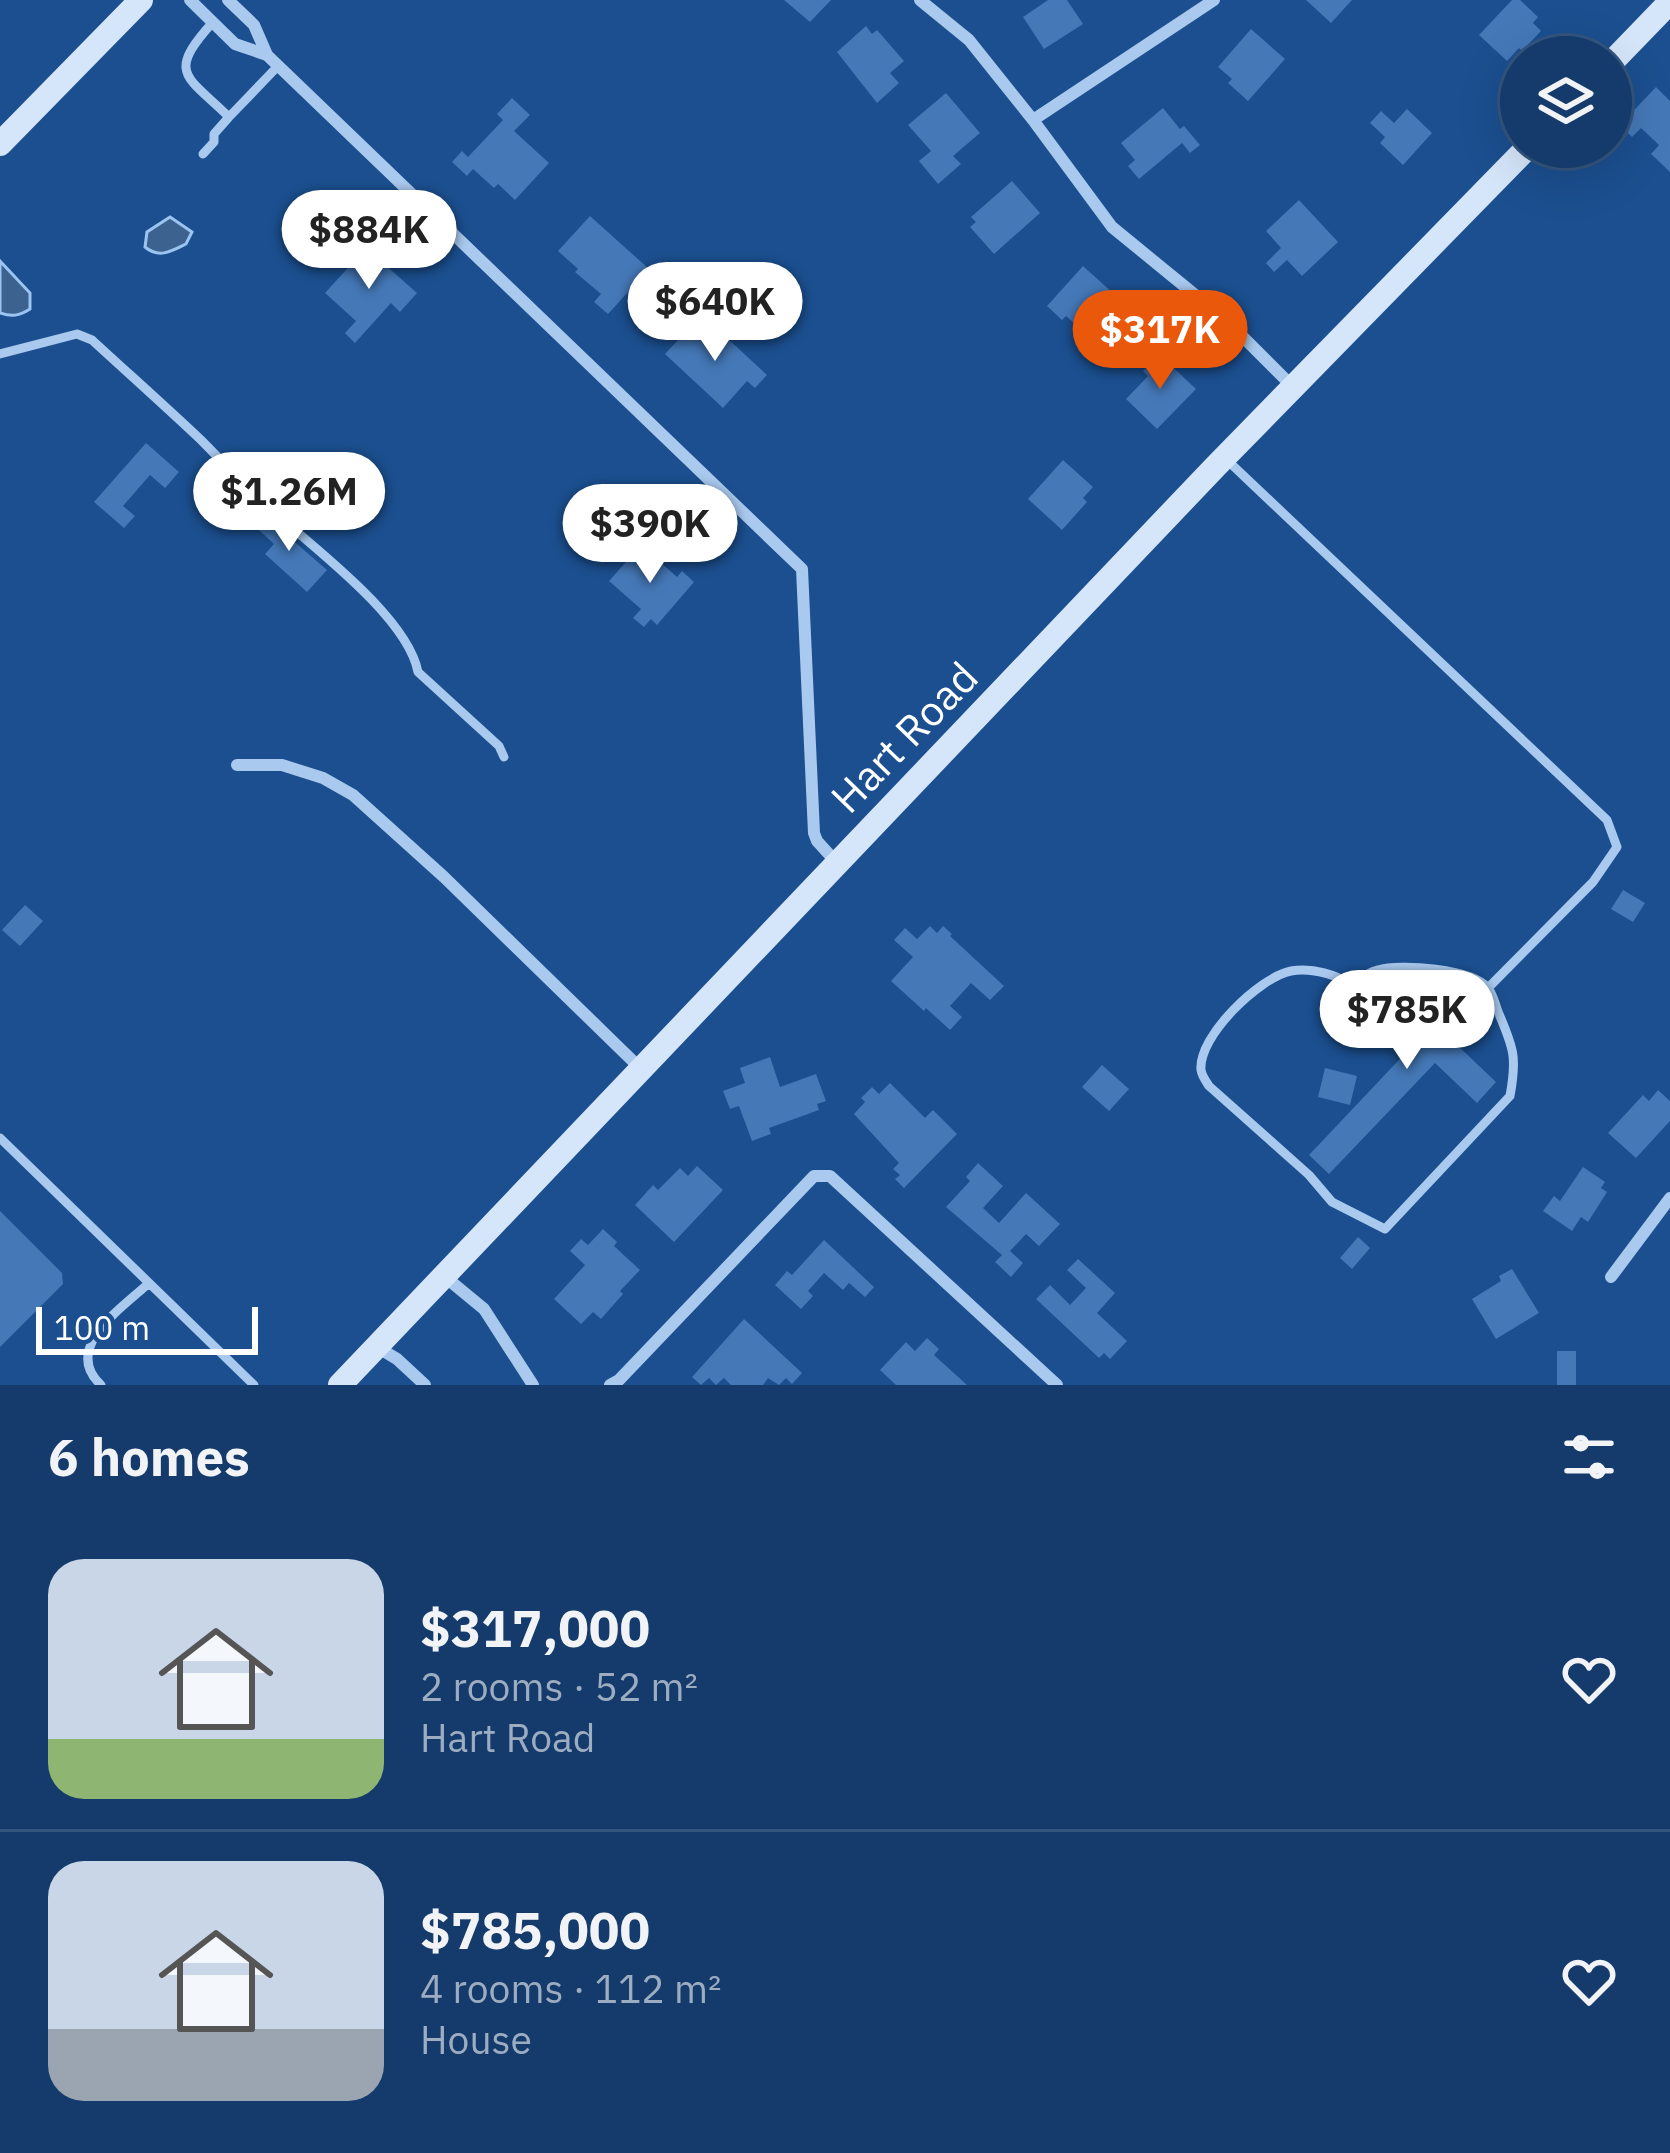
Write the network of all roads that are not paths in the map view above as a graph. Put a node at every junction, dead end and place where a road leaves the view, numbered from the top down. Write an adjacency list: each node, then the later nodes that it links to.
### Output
1 (141, 0): 12 (street)
2 (190, 0): 7 (street)
3 (228, 0): 9 (street)
4 (920, 0): 11 (street)
5 (1214, 0): 11 (street)
6 (1666, 16): 8 (street)
7 (213, 22): 9 (street); 10 (lane)
8 (1632, 45)
9 (272, 61): 10 (lane); 20 (street)
10 (230, 117): 13 (lane)
11 (1033, 120): 16 (street)
12 (0, 144)
13 (203, 154)
14 (1507, 168): 16 (street, Hart Road)
15 (0, 354): 18 (lane)
16 (1293, 387): 17 (street, Hart Road)
17 (1224, 457): 20 (street, Hart Road); 22 (lane)
18 (504, 758)
19 (237, 765): 24 (street)
20 (837, 863): 24 (street, Hart Road)
21 (1354, 985): 22 (lane); 22 (lane); 23 (lane)
22 (1488, 988)
23 (1382, 1035)
24 (641, 1069): 27 (street, Hart Road)
25 (0, 1138): 29 (lane)
26 (1670, 1198): 28 (street)
27 (444, 1276): 30 (street, Hart Road); 35 (street)
28 (1611, 1277)
29 (149, 1283): 31 (lane); 32 (lane)
30 (376, 1346): 33 (street, Hart Road); 34 (street)
31 (101, 1385)
32 (254, 1385)
33 (340, 1385)
34 (425, 1385)
35 (533, 1385)
36 (610, 1385): 37 (street)
37 (1057, 1385)

